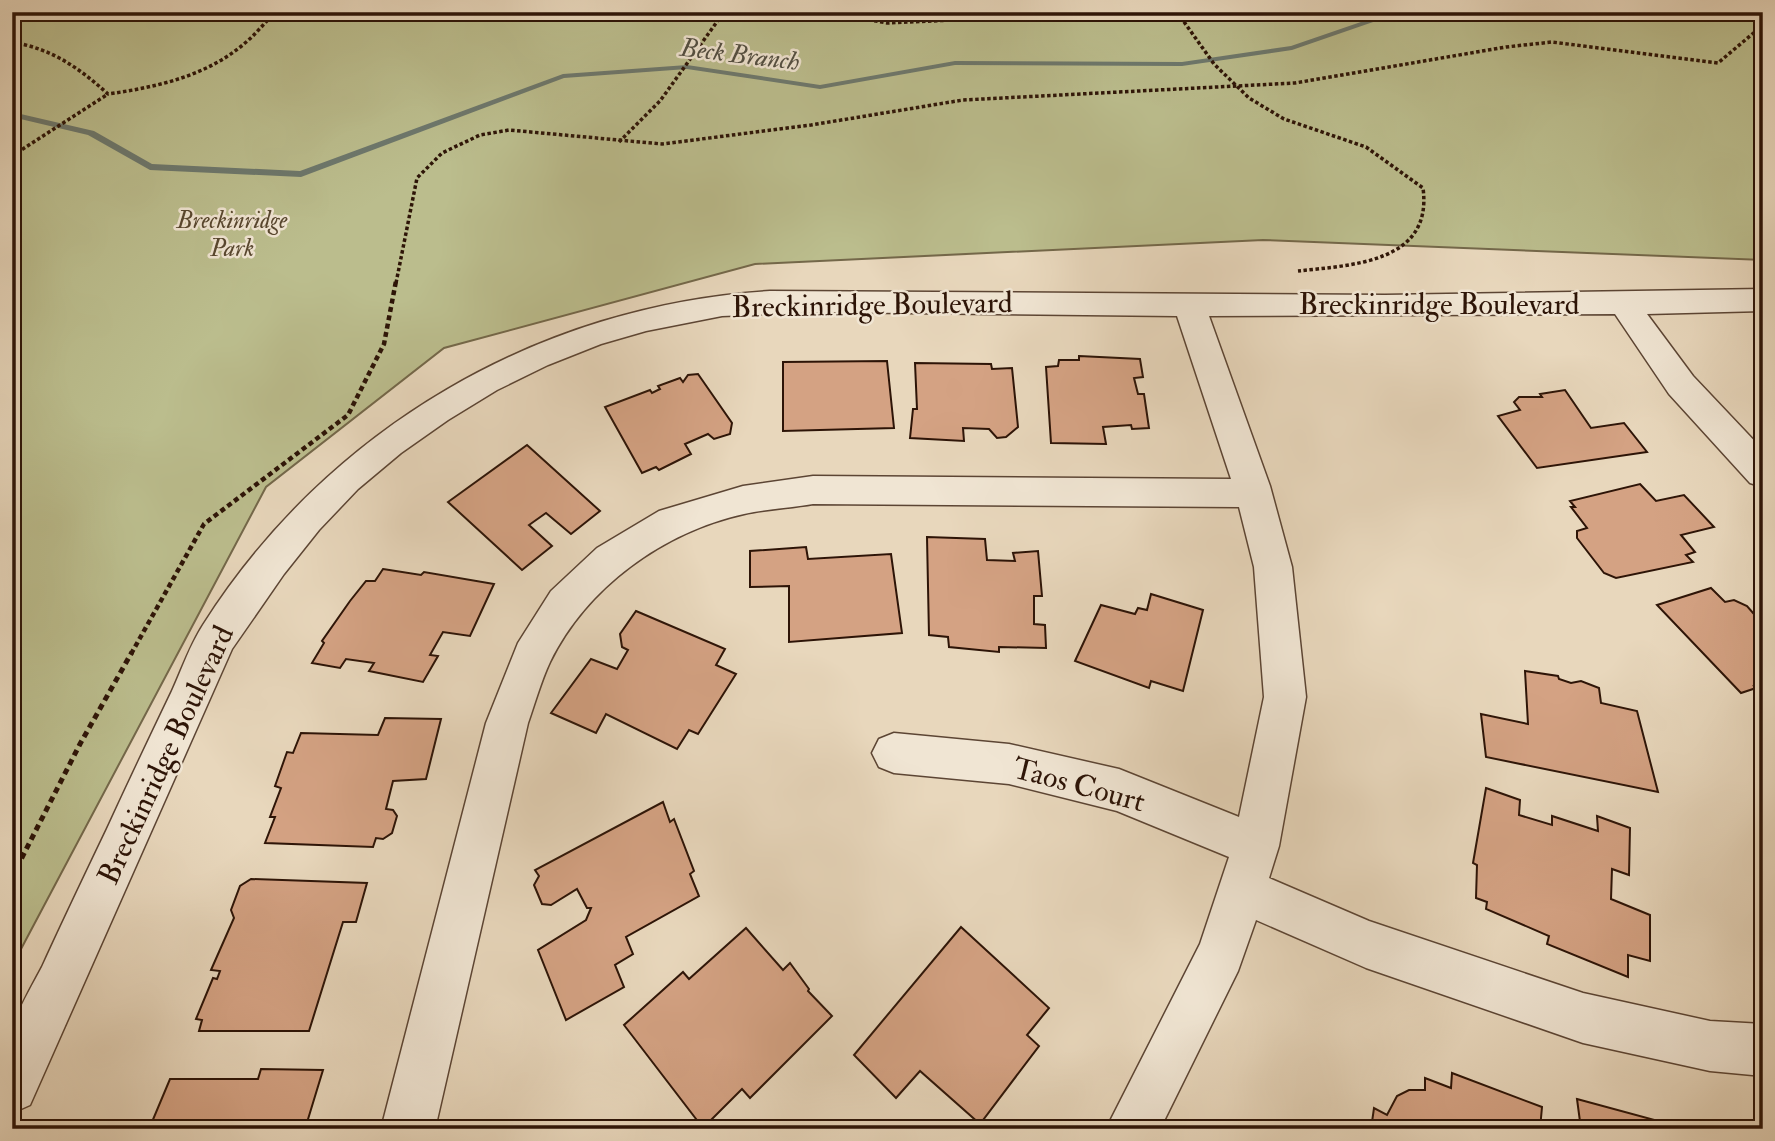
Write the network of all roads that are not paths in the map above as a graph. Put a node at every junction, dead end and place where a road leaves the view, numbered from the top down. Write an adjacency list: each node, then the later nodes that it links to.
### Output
1 (1763, 300): 2 (street, Breckinridge Boulevard)
2 (1624, 304): 3 (street, Breckinridge Boulevard); 4 (street)
3 (1189, 305): 5 (street); 9 (street, Breckinridge Boulevard)
4 (1763, 473)
5 (1254, 493): 7 (street); 10 (street)
6 (894, 753): 7 (street, Taos Court)
7 (1249, 868): 8 (street, Taos Court); 11 (street)
8 (1763, 1050)
9 (12, 1087)
10 (408, 1129)
11 (1132, 1129)

